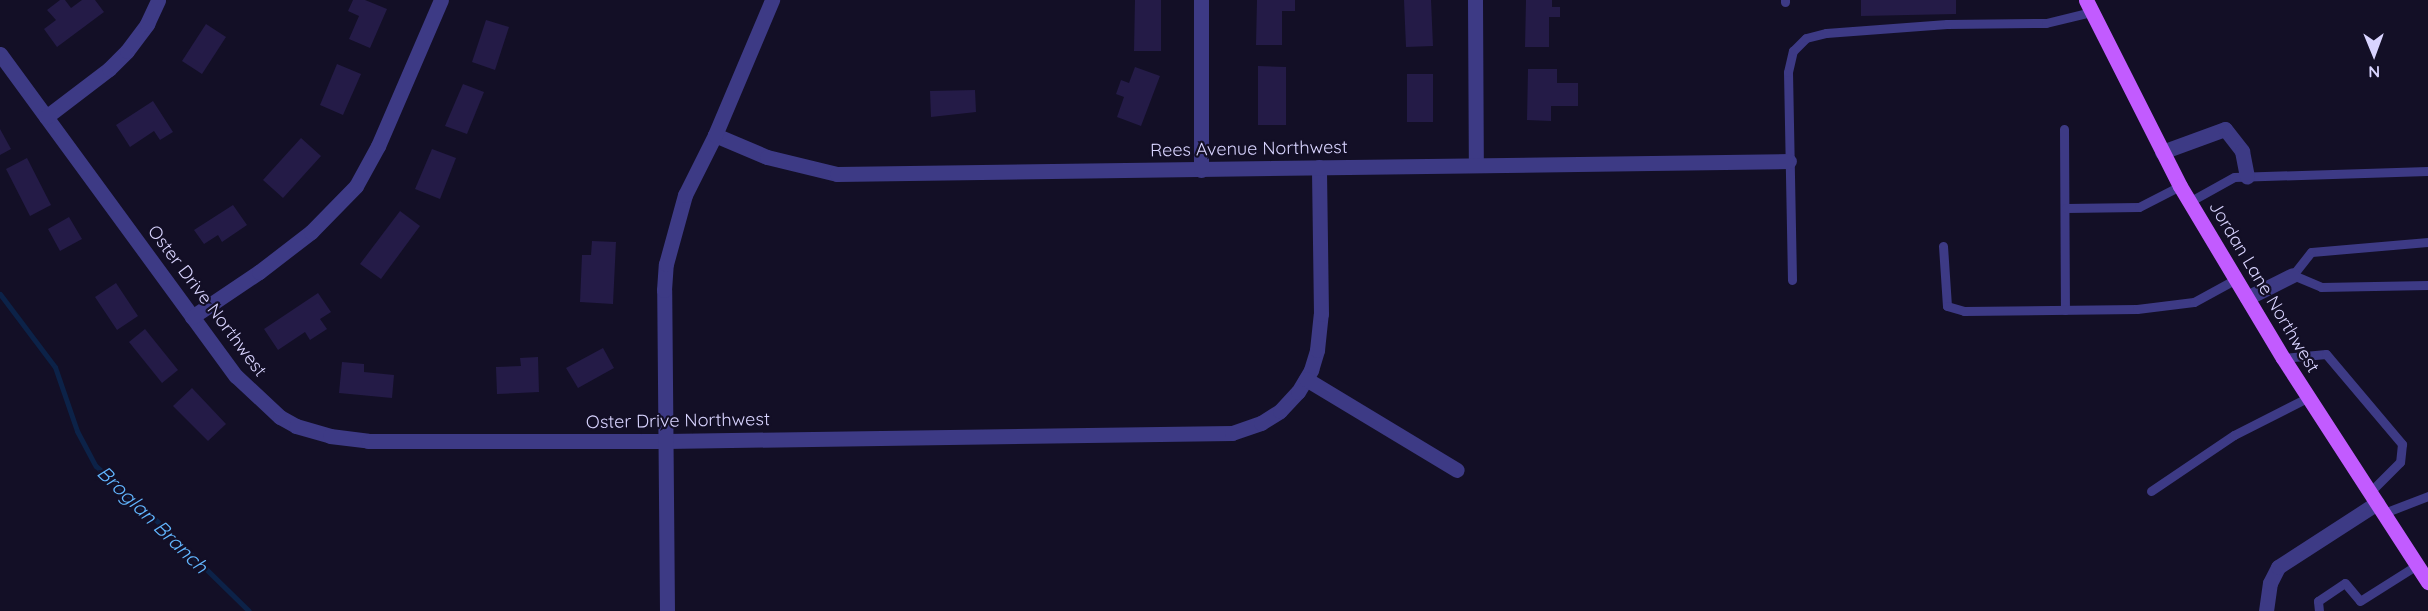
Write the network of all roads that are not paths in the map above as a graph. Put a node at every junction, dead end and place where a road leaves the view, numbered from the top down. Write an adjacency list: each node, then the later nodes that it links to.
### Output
1 (158, 0): 8 (street)
2 (441, 0): 29 (street)
3 (772, 0): 10 (street)
4 (1201, 0): 15 (street)
5 (1475, 0): 13 (street)
6 (2089, 6): 11 (main road, Jordan Lane Northwest); 12 (lane)
7 (0, 54): 8 (street, Oster Drive Northwest)
8 (46, 117): 29 (street, Oster Drive Northwest)
9 (2064, 129): 20 (lane)
10 (715, 135): 15 (street, Rees Avenue Northwest); 33 (street)
11 (2162, 152): 17 (street); 18 (main road, Jordan Lane Northwest)
12 (1789, 161): 13 (street, Rees Avenue Northwest); 25 (lane)
13 (1476, 165): 14 (street, Rees Avenue Northwest)
14 (1319, 167): 15 (street, Rees Avenue Northwest); 31 (street, Oster Drive Northwest)
15 (1201, 170)
16 (2428, 171): 17 (lane)
17 (2247, 177): 19 (lane)
18 (2180, 186): 19 (main road, Jordan Lane Northwest); 20 (lane)
19 (2189, 202): 24 (main road, Jordan Lane Northwest)
20 (2066, 208): 28 (lane)
21 (2428, 242): 23 (lane)
22 (1943, 246): 28 (lane)
23 (2293, 275): 26 (lane); 27 (street)
24 (2236, 279): 27 (main road, Jordan Lane Northwest); 28 (lane)
25 (1792, 280)
26 (2428, 285)
27 (2247, 298): 30 (main road, Jordan Lane Northwest)
28 (2065, 310)
29 (192, 317): 33 (street, Oster Drive Northwest)
30 (2283, 358): 32 (main road, Jordan Lane Northwest); 37 (lane)
31 (1306, 379): 33 (street, Oster Drive Northwest); 34 (street)
32 (2309, 397): 35 (lane); 37 (main road, Jordan Lane Northwest)
33 (666, 441): 41 (street)
34 (1457, 470)
35 (2151, 491)
36 (2428, 496): 37 (lane)
37 (2377, 503): 38 (main road, Jordan Lane Northwest); 42 (street)
38 (2417, 565): 39 (main road, Jordan Lane Northwest); 40 (lane)
39 (2428, 582)
40 (2360, 600): 43 (lane); 44 (lane)
41 (667, 611)
42 (2266, 611)
43 (2319, 611)
44 (2362, 611)

